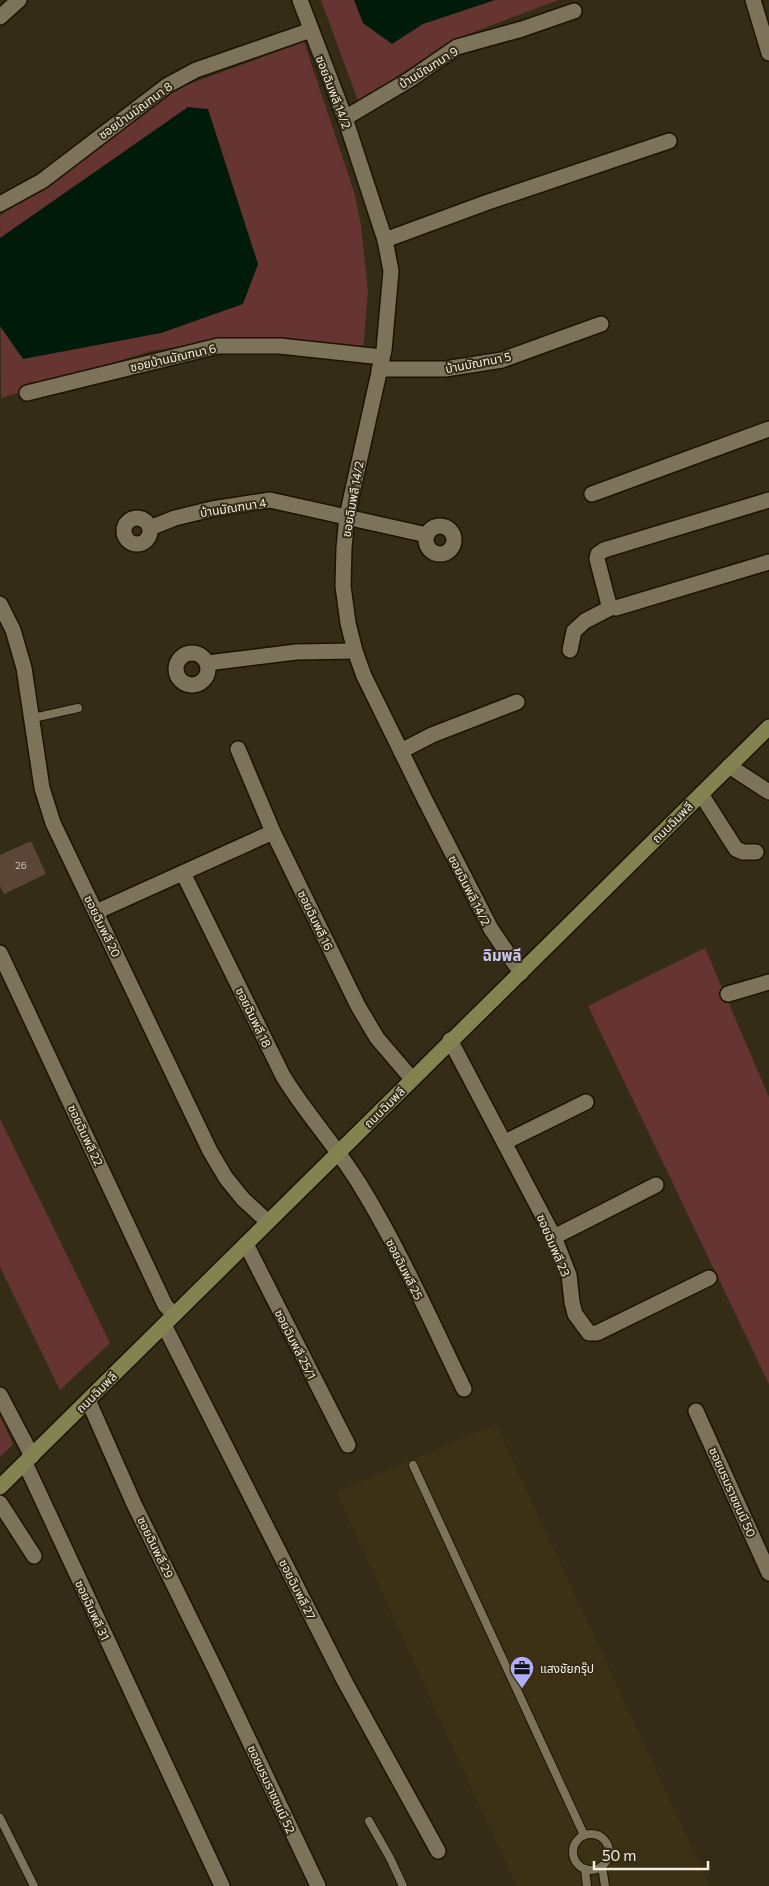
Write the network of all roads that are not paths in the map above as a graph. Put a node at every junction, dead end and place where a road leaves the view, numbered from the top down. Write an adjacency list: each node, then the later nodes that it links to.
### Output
1 (300, 0): 6 (street, ซอยฉิมพลี 14/2)
2 (753, 0): 7 (street)
3 (17, 1): 5 (street)
4 (574, 11): 8 (street, บ้านมัณฑนา 9)
5 (0, 16)
6 (311, 30): 8 (street, ซอยฉิมพลี 14/2); 10 (street, ซอยบ้านมัณฑนา 8)
7 (769, 52)
8 (345, 118): 11 (street, ซอยฉิมพลี 14/2)
9 (669, 141): 11 (street)
10 (0, 204)
11 (385, 240): 13 (street, ซอยฉิมพลี 14/2)
12 (601, 324): 13 (street, บ้านมัณฑนา 5)
13 (381, 363): 14 (street, ซอยบ้านมัณฑนา 6); 18 (street, ซอยฉิมพลี 14/2)
14 (27, 393)
15 (769, 429): 16 (street)
16 (592, 494)
17 (769, 500): 23 (street)
18 (347, 516): 19 (street, บ้านมัณฑนา 4); 20 (street, บ้านมัณฑนา 4); 25 (street, ซอยฉิมพลี 14/2)
19 (150, 528)
20 (427, 535)
21 (769, 562): 23 (street)
22 (0, 604): 29 (street, ซอยฉิมพลี 20)
23 (612, 607): 24 (street)
24 (570, 650)
25 (355, 651): 26 (street); 32 (street, ซอยฉิมพลี 14/2)
26 (207, 663)
27 (517, 702): 32 (street)
28 (78, 708): 29 (lane)
29 (33, 718): 39 (street, ซอยฉิมพลี 20)
30 (769, 727): 33 (street, ถนนฉิมพลี)
31 (238, 749): 36 (street, ซอยฉิมพลี 16)
32 (401, 751): 41 (street, ซอยฉิมพลี 14/2)
33 (729, 766): 34 (street); 35 (street, ถนนฉิมพลี)
34 (769, 792)
35 (701, 794): 37 (street); 41 (street, ถนนฉิมพลี)
36 (273, 832): 38 (street); 45 (street, ซอยฉิมพลี 16)
37 (756, 852)
38 (183, 873): 39 (street); 48 (street, ซอยฉิมพลี 18)
39 (96, 912): 50 (street, ซอยฉิมพลี 20)
40 (0, 953): 54 (street, ซอยฉิมพลี 22)
41 (521, 973): 44 (street, ถนนฉิมพลี)
42 (769, 982): 43 (street)
43 (728, 994)
44 (450, 1040): 45 (street, ถนนฉิมพลี); 47 (street, ซอยฉิมพลี 23)
45 (412, 1079): 48 (street, ถนนฉิมพลี)
46 (586, 1102): 47 (street)
47 (505, 1142): 51 (street, ซอยฉิมพลี 23)
48 (338, 1152): 50 (street, ถนนฉิมพลี); 55 (street, ซอยฉิมพลี 25)
49 (656, 1185): 51 (street)
50 (268, 1222): 52 (street, ถนนฉิมพลี)
51 (554, 1237): 53 (street, ซอยฉิมพลี 23)
52 (246, 1244): 54 (street, ถนนฉิมพลี); 59 (street, ซอยฉิมพลี 25/1)
53 (709, 1278)
54 (169, 1320): 57 (street, ถนนฉิมพลี); 70 (street, ซอยฉิมพลี 27)
55 (464, 1389)
56 (0, 1395): 60 (street, ซอยฉิมพลี 31)
57 (88, 1400): 60 (street, ถนนฉิมพลี); 66 (street, ซอยฉิมพลี 29)
58 (696, 1411): 65 (street, ซอยบรมราชชนนี 50)
59 (348, 1445)
60 (28, 1459): 62 (street, ถนนฉิมพลี); 74 (street, ซอยฉิมพลี 31)
61 (413, 1465): 69 (lane)
62 (0, 1487)
63 (0, 1503): 64 (street)
64 (34, 1556)
65 (769, 1573)
66 (226, 1692): 75 (street, ซอยบรมราชชนนี 52)
67 (0, 1818): 73 (lane)
68 (369, 1821): 76 (lane)
69 (584, 1835): 71 (lane); 72 (lane)
70 (438, 1851)
71 (602, 1866): 72 (lane); 78 (lane)
72 (585, 1869): 77 (lane)
73 (34, 1886)
74 (222, 1886)
75 (318, 1886)
76 (403, 1886)
77 (587, 1886)
78 (605, 1886)

